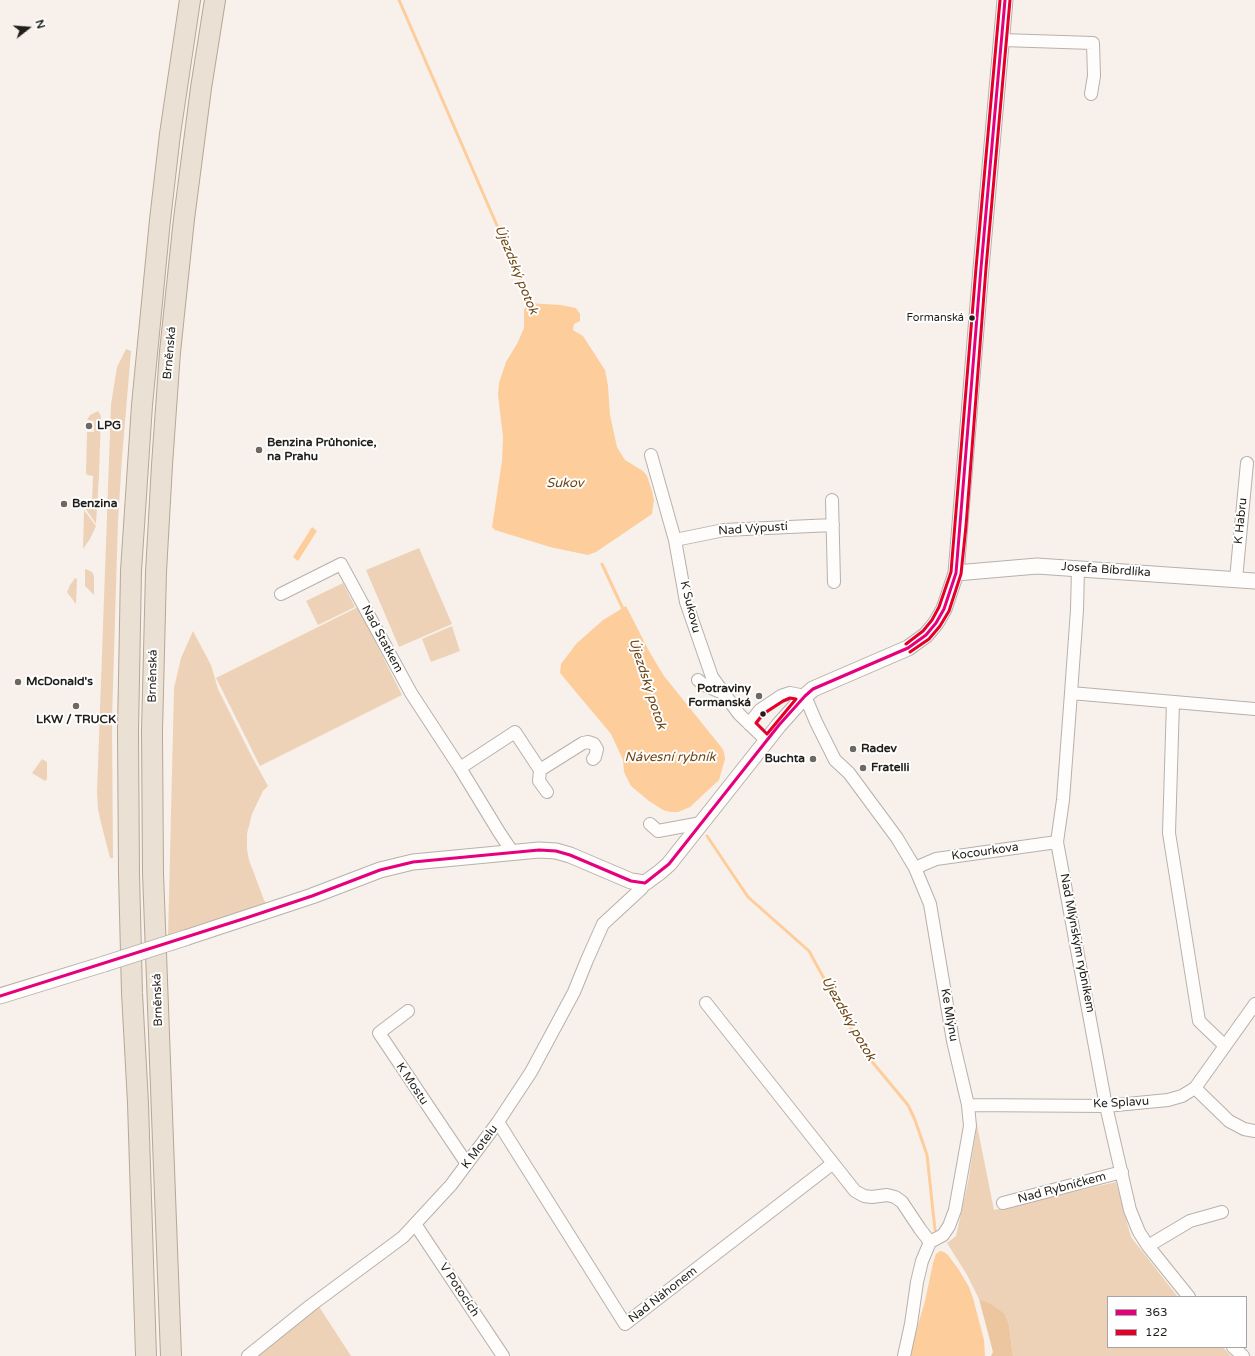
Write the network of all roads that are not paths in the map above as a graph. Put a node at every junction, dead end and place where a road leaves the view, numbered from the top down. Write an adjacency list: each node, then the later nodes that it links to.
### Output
1 (190, 0): 55 (highway, Brněnská)
2 (215, 0): 56 (highway, Brněnská)
3 (1005, 0): 4 (street)
4 (1002, 40): 5 (street); 12 (street)
5 (1091, 94)
6 (650, 455): 10 (street, K Sukovu)
7 (1247, 463): 13 (street, K Habru)
8 (832, 500): 9 (street)
9 (833, 525): 10 (street, Nad Výpustí); 14 (street)
10 (674, 540): 18 (street, K Sukovu)
11 (1078, 568): 12 (street, Josefa Bíbrdlíka); 13 (street, Josefa Bíbrdlíka); 19 (street, Nad Mlýnským rybníkem)
12 (956, 573): 20 (street)
13 (1236, 579): 15 (street, Josefa Bíbrdlíka)
14 (834, 582)
15 (1255, 582)
16 (281, 594): 26 (street, Nad Statkem)
17 (698, 680): 18 (street)
18 (722, 693): 23 (street, K Sukovu)
19 (1071, 693): 21 (street); 31 (street, Nad Mlýnským rybníkem)
20 (805, 696): 23 (street); 24 (street); 33 (street, Ke Mlýnu)
21 (1173, 702): 22 (street); 39 (street)
22 (1255, 708)
23 (749, 724): 24 (street, K Sukovu)
24 (767, 741): 29 (street)
25 (593, 759): 27 (street)
26 (460, 768): 27 (street); 32 (street, Nad Statkem)
27 (540, 770): 28 (street)
28 (547, 792)
29 (701, 823): 30 (street); 34 (street)
30 (650, 824)
31 (1057, 842): 33 (street, Kocourkova); 42 (street, Nad Mlýnským rybníkem)
32 (513, 853): 34 (street); 35 (street, bridge)
33 (915, 868): 41 (street, Ke Mlýnu)
34 (645, 883): 43 (street, K Motelu)
35 (0, 996)
36 (706, 1004): 46 (street)
37 (1255, 1004): 39 (street)
38 (408, 1011): 45 (street, K Mostu)
39 (1225, 1046): 40 (street)
40 (1195, 1088): 42 (street, Ke Splavu); 44 (street)
41 (968, 1105): 42 (street, Ke Splavu); 51 (street, Ke Mlýnu)
42 (1106, 1106): 47 (street, Nad Mlýnským rybníkem)
43 (498, 1122): 45 (street, K Motelu); 46 (street, Nad Náhonem)
44 (1255, 1131)
45 (466, 1164): 50 (street, K Motelu)
46 (832, 1164): 51 (street)
47 (1122, 1172): 48 (street, Nad Rybníčkem); 52 (street, Nad Mlýnským rybníkem)
48 (1003, 1203)
49 (1222, 1212): 52 (street)
50 (415, 1224): 57 (street, K Motelu); 58 (street, V Potocích)
51 (930, 1242): 59 (street)
52 (1148, 1246): 53 (street, Nad Mlýnským rybníkem)
53 (1188, 1296)
54 (1234, 1348): 60 (street)
55 (146, 1356)
56 (171, 1356)
57 (248, 1356)
58 (503, 1356)
59 (904, 1356)
60 (1243, 1356)

